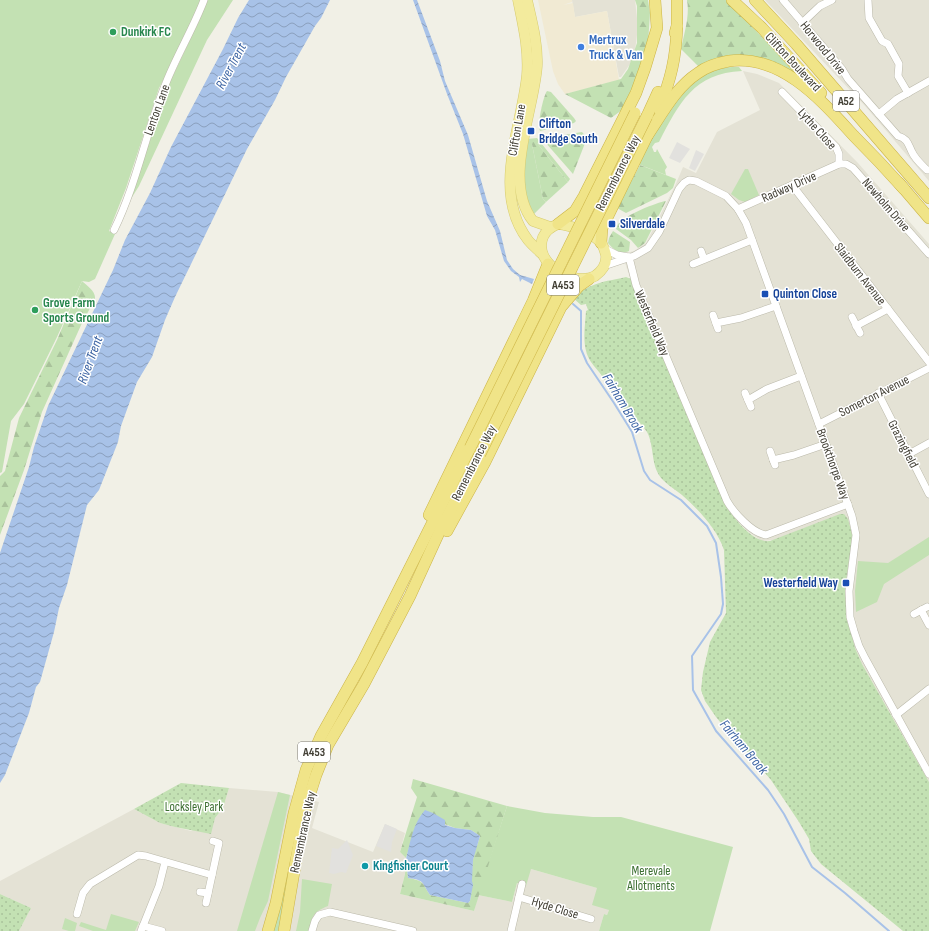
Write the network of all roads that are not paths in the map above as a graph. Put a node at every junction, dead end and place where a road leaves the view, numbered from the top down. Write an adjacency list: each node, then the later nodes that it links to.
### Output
1 (204, 0): 27 (street, Lenton Lane)
2 (518, 0): 31 (main road, Clifton Lane / A453)
3 (527, 0): 26 (main road, Clifton Lane)
4 (655, 0): 13 (highway, A453)
5 (677, 0): 12 (highway, Remembrance Way / A453)
6 (732, 0): 22 (highway, Clifton Boulevard / A52)
7 (755, 0): 23 (highway, Clifton Boulevard / A52)
8 (784, 0): 11 (street, Horwood Drive)
9 (832, 0): 11 (street)
10 (868, 0): 16 (street)
11 (802, 23): 17 (street, Horwood Drive)
12 (677, 26): 18 (highway); 53 (highway, Remembrance Way / A453, bridge)
13 (657, 28): 26 (highway); 53 (highway, Remembrance Way / A453, bridge)
14 (929, 80): 16 (street)
15 (782, 92): 19 (street, Lythe Close)
16 (908, 93): 17 (street)
17 (879, 114): 20 (street, Horwood Drive)
18 (647, 136): 22 (highway); 29 (highway)
19 (839, 164): 21 (street, Radway Drive); 32 (street, Newholm Drive)
20 (929, 170)
21 (792, 185): 24 (street, Radway Drive); 40 (street, Slaidburn Avenue)
22 (904, 189): 25 (highway, Clifton Boulevard / A52)
23 (929, 198)
24 (738, 209): 28 (street, Brookthorpe Way); 33 (street, Brookthorpe Way)
25 (929, 218)
26 (554, 225): 29 (main road); 31 (main road)
27 (114, 230)
28 (752, 240): 34 (street); 39 (street, Brookthorpe Way)
29 (603, 246): 33 (street); 37 (main road)
30 (701, 251): 34 (street)
31 (541, 253): 35 (main road, A453)
32 (929, 254)
33 (629, 257): 37 (street); 57 (street, Westerfield Way)
34 (704, 259): 36 (street)
35 (548, 264): 38 (main road, A453); 58 (highway)
36 (693, 264)
37 (604, 266): 38 (main road, A453)
38 (589, 278): 59 (highway)
39 (776, 306): 41 (street); 47 (street, Brookthorpe Way)
40 (888, 309): 43 (street); 45 (street, Slaidburn Avenue)
41 (713, 315)
42 (852, 318): 43 (street)
43 (856, 326): 44 (street)
44 (860, 333)
45 (929, 362)
46 (929, 368): 48 (street, Somerton Avenue)
47 (801, 376): 49 (street); 50 (street, Brookthorpe Way)
48 (878, 393): 50 (street, Somerton Avenue); 55 (street, Grazingfield)
49 (748, 400)
50 (818, 424): 52 (street, Brookthorpe Way)
51 (929, 443): 55 (street)
52 (826, 444): 54 (street); 57 (street, Brookthorpe Way)
53 (475, 451): 58 (highway, Remembrance Way / A453); 59 (highway, Remembrance Way / A453)
54 (770, 452)
55 (909, 454): 56 (street, Grazingfield)
56 (929, 494)
57 (848, 504): 63 (street, Brookthorpe Way)
58 (400, 588): 77 (highway, Remembrance Way / A453)
59 (410, 596): 78 (highway, Remembrance Way / A453)
60 (914, 614): 61 (street)
61 (929, 625)
62 (929, 689): 63 (street)
63 (896, 715): 64 (street, Brookthorpe Way)
64 (929, 774)
65 (213, 841): 67 (street)
66 (165, 862): 67 (street); 73 (street); 75 (street)
67 (212, 875): 70 (street)
68 (522, 884): 71 (street)
69 (200, 892): 70 (street)
70 (208, 894): 72 (street)
71 (519, 897): 74 (street, Hyde Close); 81 (street)
72 (206, 903)
73 (77, 914)
74 (591, 919)
75 (142, 928): 76 (street)
76 (162, 931)
77 (268, 931)
78 (284, 931)
79 (312, 931): 80 (street)
80 (413, 931)
81 (511, 931)

